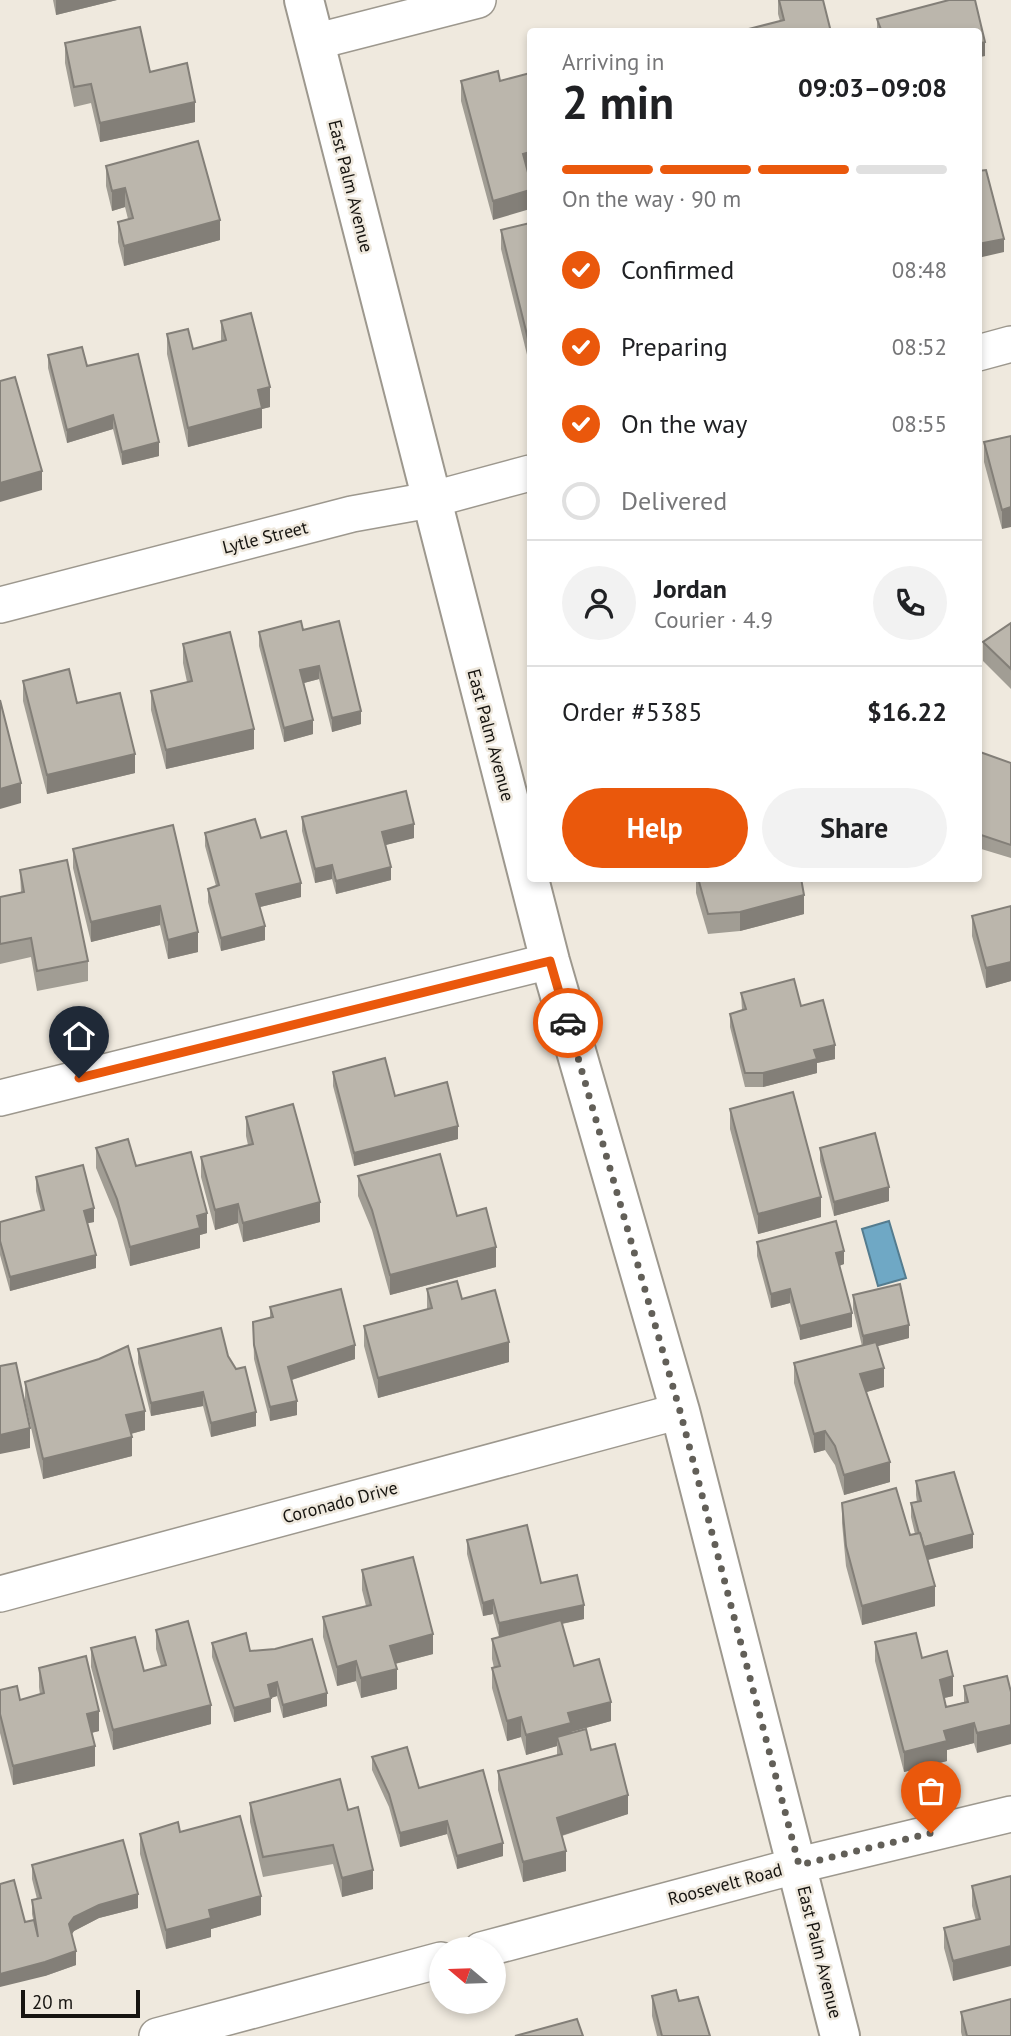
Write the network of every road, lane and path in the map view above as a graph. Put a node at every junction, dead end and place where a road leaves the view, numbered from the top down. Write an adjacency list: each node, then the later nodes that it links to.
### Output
1 (304, 0): 3 (street, East Palm Avenue)
2 (478, 0): 3 (street)
3 (314, 42): 7 (street, East Palm Avenue)
4 (1011, 344): 5 (street)
5 (982, 352)
6 (527, 474): 7 (street, Lytle Street)
7 (430, 500): 8 (street, Lytle Street); 9 (street, East Palm Avenue)
8 (0, 605)
9 (527, 873)
10 (529, 882): 11 (street, East Palm Avenue)
11 (550, 961): 12 (street); 13 (street, East Palm Avenue)
12 (0, 1098)
13 (680, 1411): 14 (street, Coronado Drive); 16 (street, East Palm Avenue)
14 (0, 1594)
15 (1011, 1814): 16 (street, Roosevelt Road)
16 (799, 1865): 17 (street, Roosevelt Road); 20 (street, East Palm Avenue)
17 (506, 1943)
18 (429, 1963): 19 (street)
19 (157, 2036)
20 (840, 2036)

